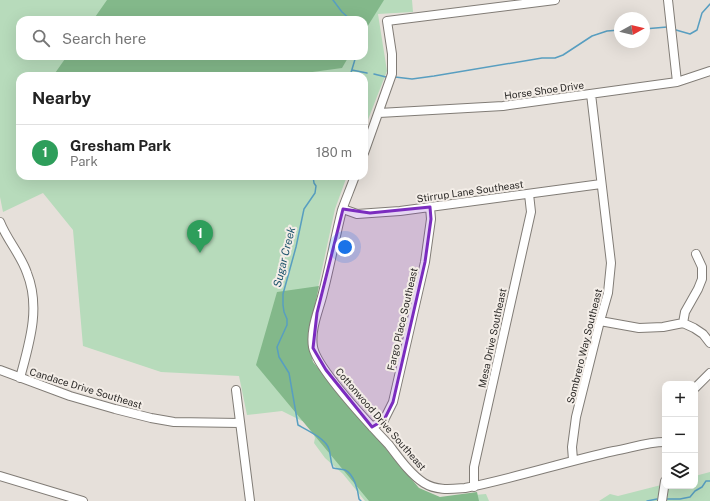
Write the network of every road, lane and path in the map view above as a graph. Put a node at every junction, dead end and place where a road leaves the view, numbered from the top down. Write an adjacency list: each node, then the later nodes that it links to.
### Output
1 (555, 0): 6 (street)
2 (668, 0): 4 (street)
3 (710, 71): 4 (street, Horse Shoe Drive)
4 (677, 82): 5 (street, Horse Shoe Drive)
5 (591, 94): 6 (street, Horse Shoe Drive); 9 (street, Sombrero Way Southeast)
6 (378, 113): 7 (street)
7 (368, 142)
8 (354, 180): 12 (street, Cottonwood Drive Southeast)
9 (601, 184): 10 (street, Stirrup Lane Southeast); 15 (street, Sombrero Way Southeast)
10 (529, 194): 11 (street, Stirrup Lane Southeast); 28 (street, Mesa Drive Southeast)
11 (430, 207): 12 (street, Stirrup Lane Southeast); 24 (street, Fargo Place Southeast)
12 (343, 209): 24 (street, Cottonwood Drive Southeast)
13 (0, 222): 20 (street)
14 (696, 254): 16 (street)
15 (600, 321): 16 (street); 26 (street, Sombrero Way Southeast)
16 (683, 323): 17 (street)
17 (710, 343)
18 (0, 370): 20 (street, Candace Drive Southeast)
19 (710, 373): 21 (street)
20 (20, 378): 23 (street, Candace Drive Southeast)
21 (698, 385)
22 (236, 390): 23 (street)
23 (240, 423): 31 (street)
24 (372, 427): 28 (street, Cottonwood Drive Southeast)
25 (662, 442): 26 (street, Cottonwood Drive Southeast)
26 (573, 460): 28 (street, Cottonwood Drive Southeast)
27 (0, 477): 30 (street)
28 (474, 486)
29 (664, 489): 32 (street)
30 (83, 501)
31 (250, 501)
32 (662, 501)

